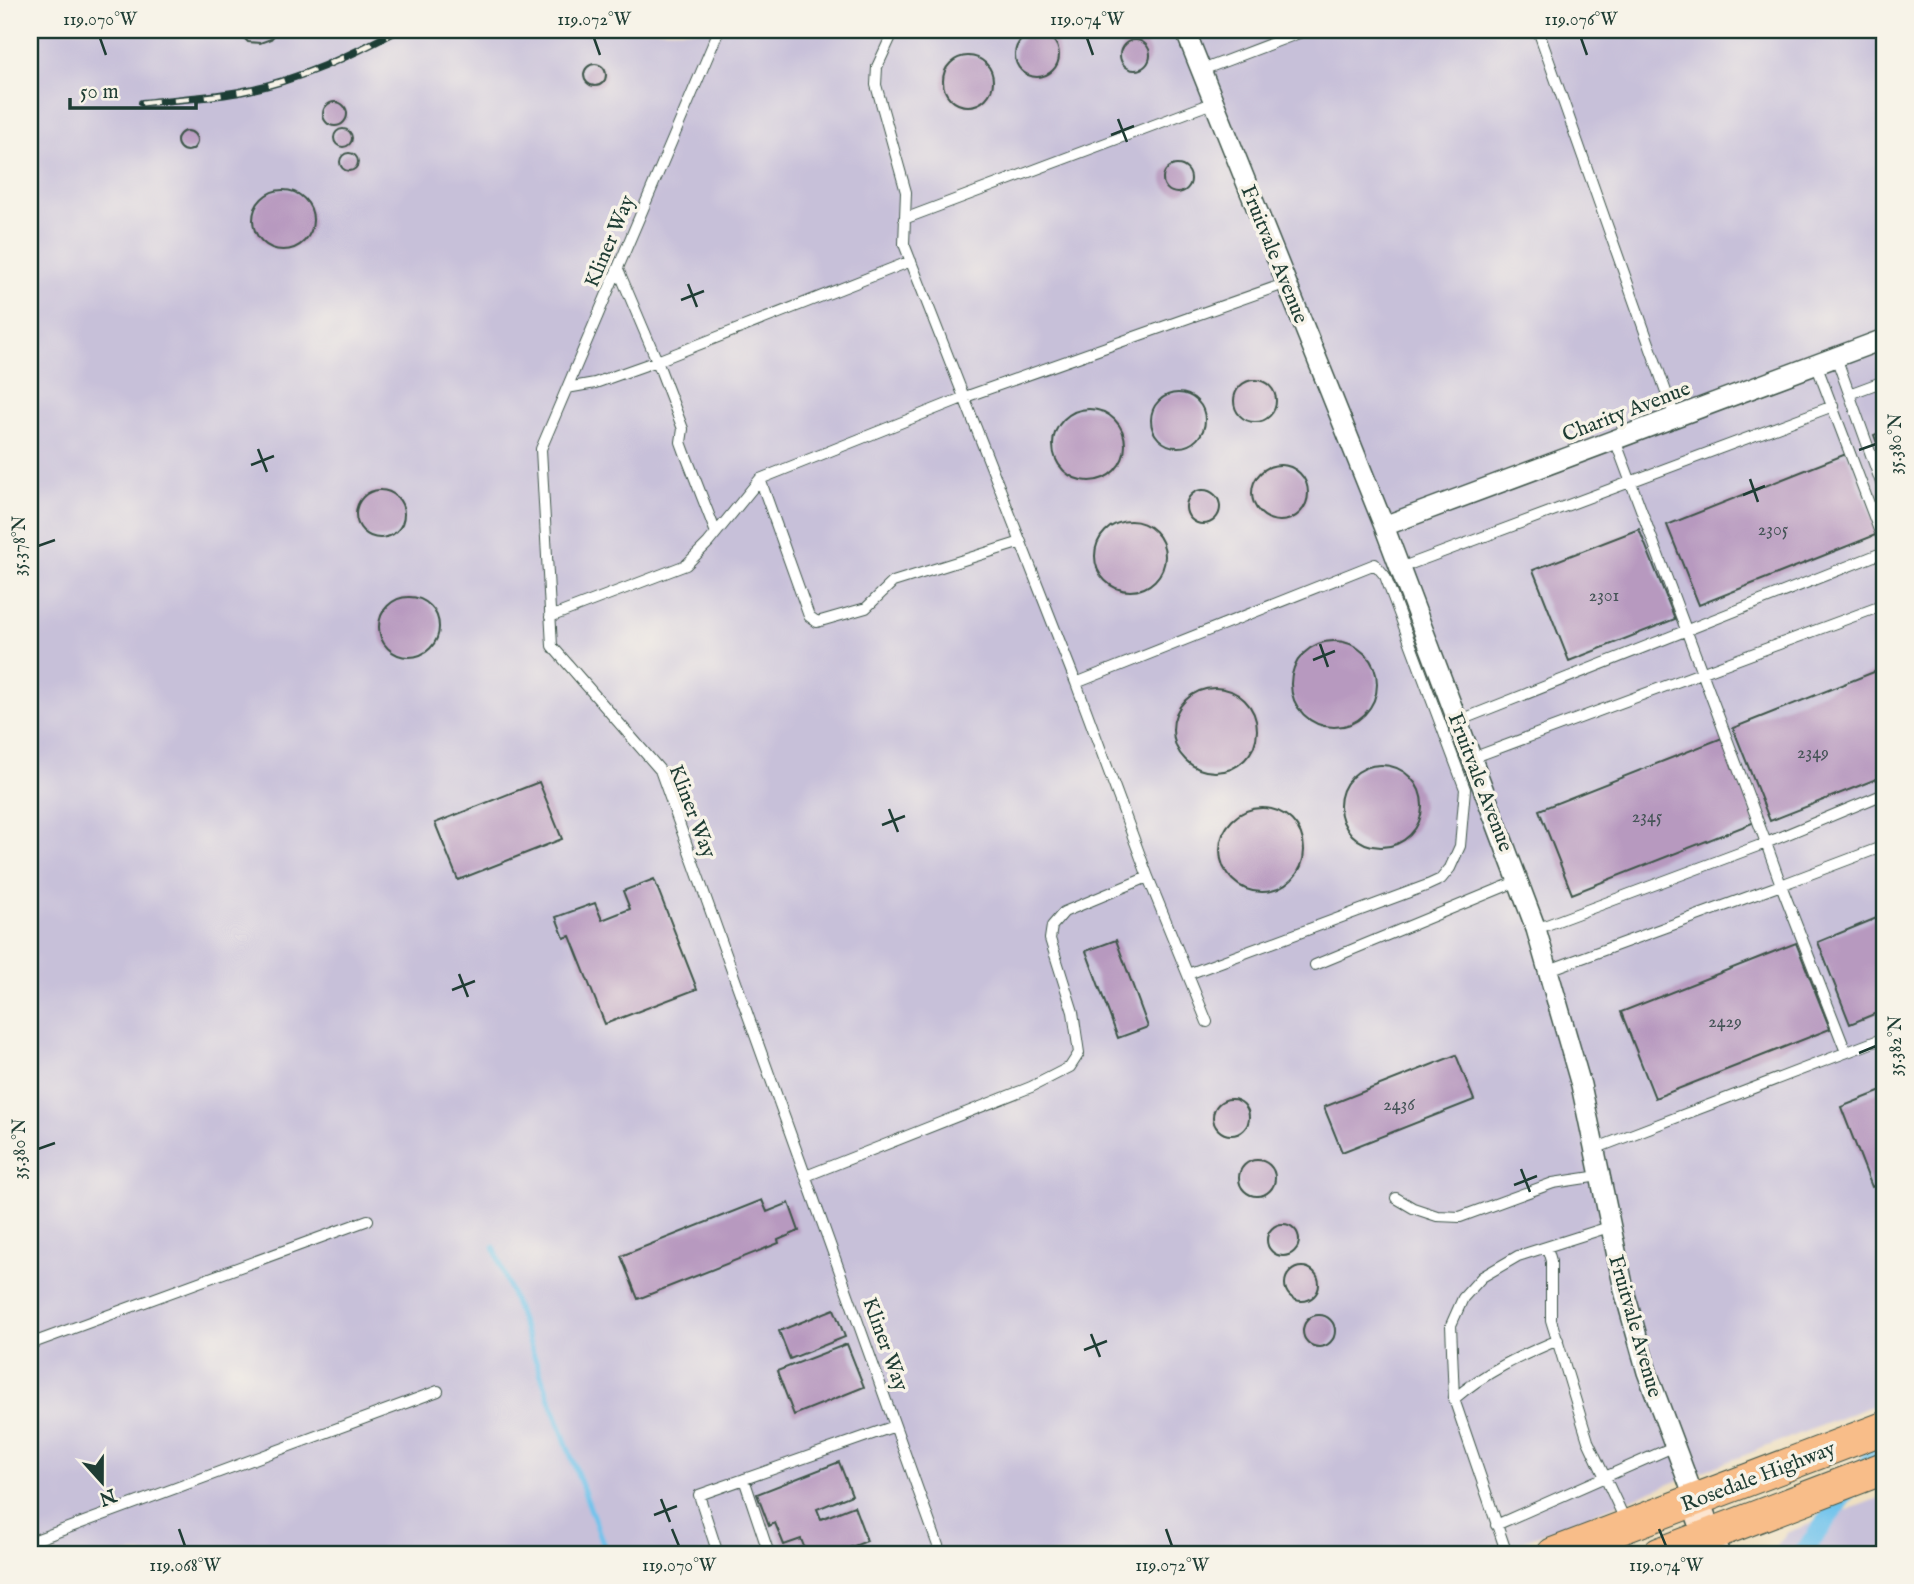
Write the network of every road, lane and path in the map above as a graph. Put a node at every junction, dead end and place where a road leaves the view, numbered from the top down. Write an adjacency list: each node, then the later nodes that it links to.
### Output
1 (719, 30): 10 (lane, Kliner Way)
2 (894, 30): 8 (lane)
3 (1185, 30): 6 (street, Fruitvale Avenue)
4 (1307, 30): 6 (lane)
5 (1538, 30): 21 (lane)
6 (1202, 70): 7 (street, Fruitvale Avenue)
7 (1214, 102): 8 (lane); 11 (street, Fruitvale Avenue)
8 (904, 219): 9 (lane)
9 (911, 261): 14 (lane); 19 (lane)
10 (618, 269): 14 (lane); 17 (lane, Kliner Way)
11 (1287, 283): 19 (lane); 26 (street, Fruitvale Avenue)
12 (1884, 339): 13 (street, Charity Avenue)
13 (1836, 357): 15 (street, Charity Avenue); 18 (lane)
14 (657, 361): 17 (lane); 27 (lane)
15 (1816, 364): 20 (lane); 21 (street, Charity Avenue)
16 (1884, 381): 18 (lane)
17 (567, 388): 33 (lane, Kliner Way)
18 (1849, 394): 25 (lane)
19 (965, 397): 23 (lane); 28 (lane)
20 (1833, 406): 24 (lane); 29 (lane)
21 (1675, 418): 22 (street, Charity Avenue)
22 (1615, 440): 24 (lane); 26 (street, Charity Avenue)
23 (760, 479): 27 (lane); 28 (lane)
24 (1634, 483): 31 (lane); 34 (lane)
25 (1884, 491)
26 (1384, 526): 31 (street, Fruitvale Avenue)
27 (716, 533): 33 (lane)
28 (1021, 542): 36 (lane)
29 (1884, 543)
30 (1884, 552): 34 (lane)
31 (1400, 568): 37 (street, Fruitvale Avenue)
32 (1884, 605): 35 (lane)
33 (550, 617): 53 (lane, Kliner Way)
34 (1687, 628): 35 (lane); 37 (lane)
35 (1704, 673): 38 (lane); 40 (lane)
36 (1076, 683): 42 (lane); 48 (lane)
37 (1458, 721): 38 (street, Fruitvale Avenue)
38 (1472, 758): 43 (street, Fruitvale Avenue)
39 (1884, 794): 40 (lane)
40 (1766, 843): 44 (lane); 45 (lane)
41 (1884, 846): 44 (lane)
42 (1148, 877): 48 (lane); 53 (lane)
43 (1518, 881): 45 (street, Fruitvale Avenue); 46 (lane)
44 (1781, 885): 47 (lane); 51 (lane)
45 (1536, 929): 47 (street, Fruitvale Avenue)
46 (1315, 965)
47 (1549, 970): 52 (street, Fruitvale Avenue)
48 (1188, 974): 49 (lane)
49 (1207, 1022)
50 (1884, 1038): 51 (lane)
51 (1846, 1052): 52 (lane)
52 (1594, 1149): 54 (street, Fruitvale Avenue)
53 (806, 1176): 63 (lane, Kliner Way)
54 (1599, 1176): 55 (lane); 57 (street, Fruitvale Avenue)
55 (1395, 1198)
56 (368, 1220): 60 (lane)
57 (1609, 1227): 58 (lane); 65 (street, Fruitvale Avenue)
58 (1547, 1247): 59 (lane); 62 (lane)
59 (1558, 1340): 62 (lane); 67 (lane)
60 (30, 1344)
61 (438, 1391): 72 (lane)
62 (1454, 1399): 70 (lane)
63 (895, 1426): 68 (lane); 76 (lane, Kliner Way)
64 (1884, 1428): 69 (main road, Rosedale Highway)
65 (1673, 1447): 67 (lane); 69 (street, Fruitvale Avenue)
66 (1884, 1468): 73 (main road, Rosedale Highway)
67 (1605, 1477): 70 (lane); 71 (lane)
68 (744, 1479): 74 (lane); 75 (lane)
69 (1695, 1500): 71 (main road, Rosedale Highway); 73 (main road, Fruitvale Avenue)
70 (1496, 1525): 77 (lane)
71 (1628, 1526): 78 (main road, Rosedale Highway)
72 (30, 1542)
73 (1711, 1545): 79 (main road, Rosedale Highway)
74 (718, 1554)
75 (769, 1554)
76 (941, 1554)
77 (1507, 1554)
78 (1553, 1554)
79 (1659, 1554)

